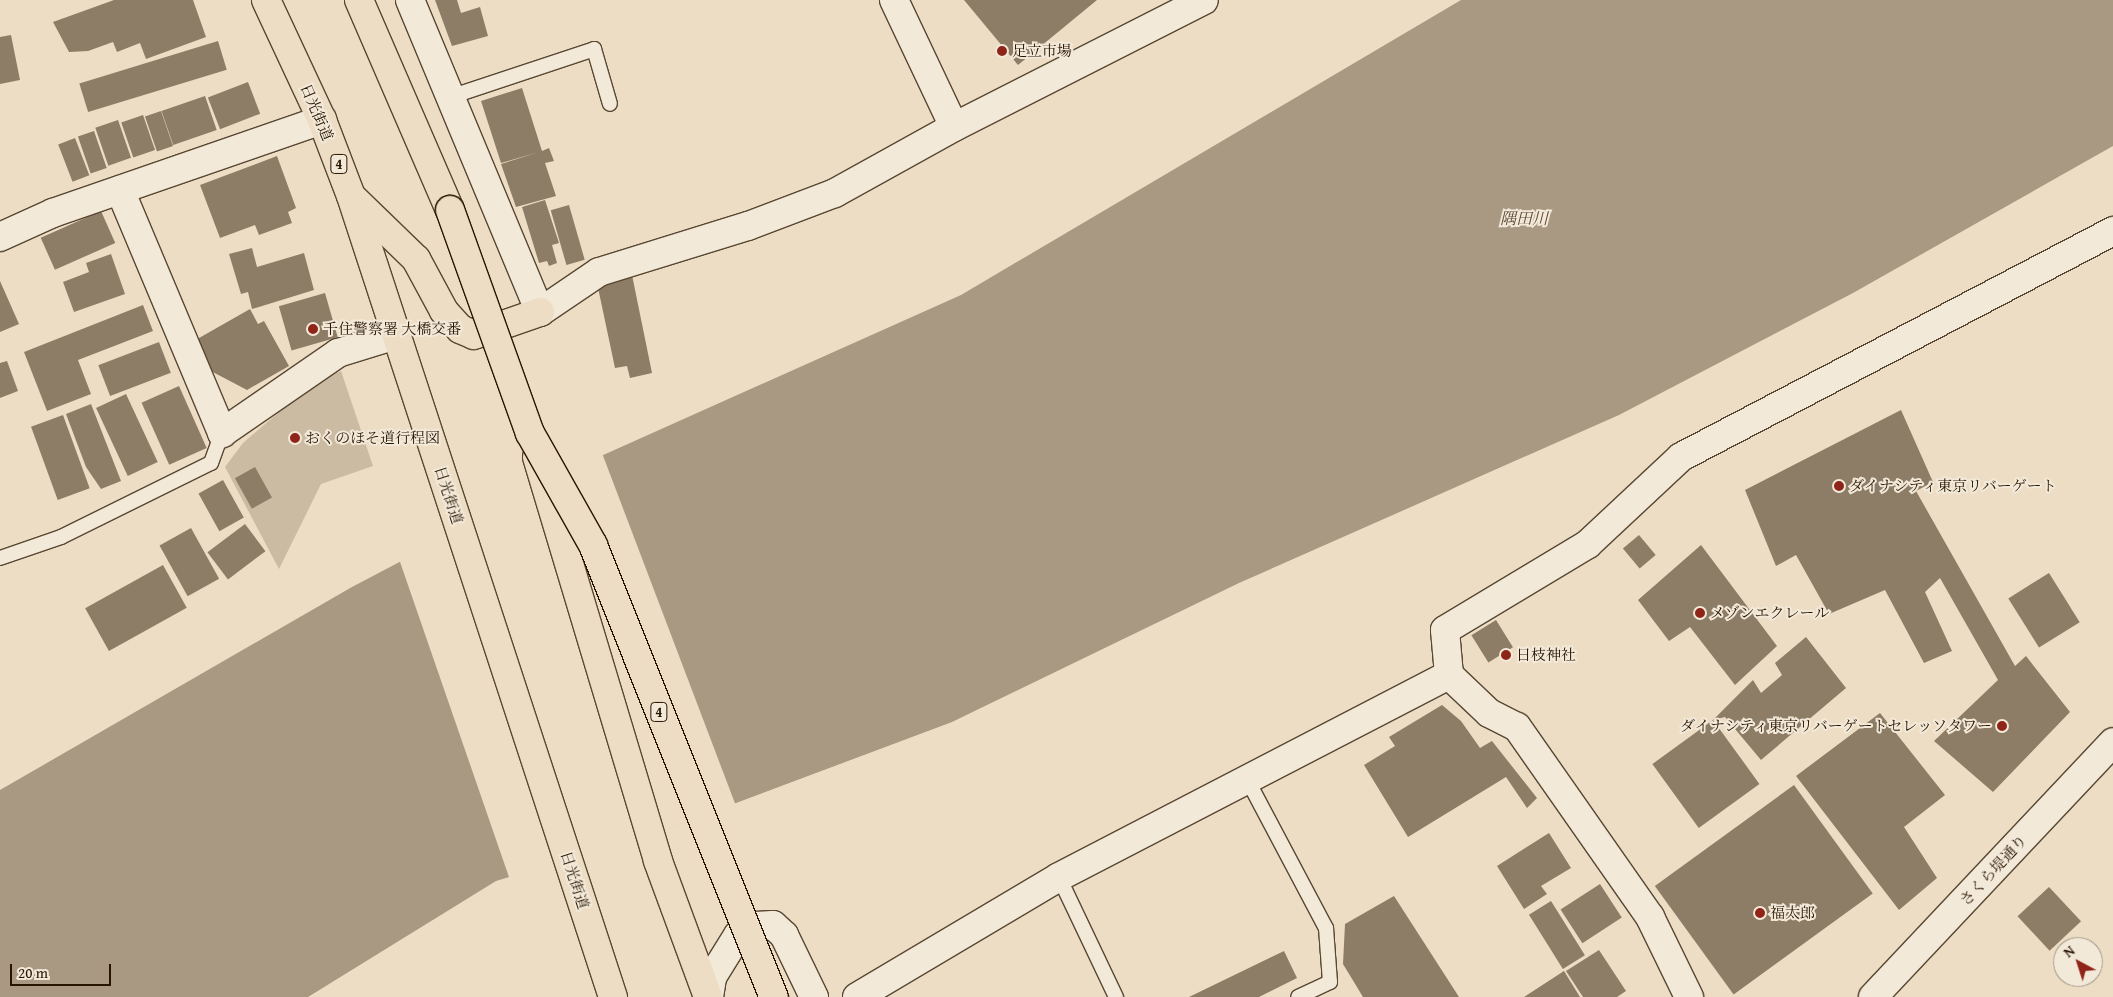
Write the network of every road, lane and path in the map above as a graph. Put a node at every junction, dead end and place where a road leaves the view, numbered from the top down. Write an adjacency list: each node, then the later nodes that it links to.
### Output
1 (266, 0): 8 (highway, 日光街道 / 4)
2 (358, 0): 17 (highway, 4, bridge)
3 (410, 0): 6 (street)
4 (894, 0): 9 (street)
5 (1204, 0): 9 (street)
6 (450, 97): 7 (lane); 14 (street)
7 (610, 104)
8 (322, 120): 10 (street); 11 (highway, 日光街道 / 4)
9 (954, 127): 14 (street)
10 (120, 190): 13 (street); 16 (street)
11 (351, 196): 14 (highway); 15 (highway, 日光街道 / 4)
12 (2113, 231): 19 (street)
13 (0, 237)
14 (540, 312)
15 (396, 335): 16 (street); 23 (highway, 日光街道 / 4)
16 (222, 433): 18 (lane)
17 (530, 433): 24 (highway, 4, bridge); 25 (highway, 4, bridge)
18 (0, 558)
19 (1449, 675): 21 (street); 30 (street)
20 (2113, 742): 31 (street, さくら堤通り)
21 (1247, 779): 22 (street); 29 (lane)
22 (1059, 877): 27 (street); 28 (lane)
23 (613, 997)
24 (708, 997): 26 (street)
25 (774, 997)
26 (814, 997)
27 (857, 997)
28 (1116, 997)
29 (1298, 997)
30 (1689, 997)
31 (1873, 997)

